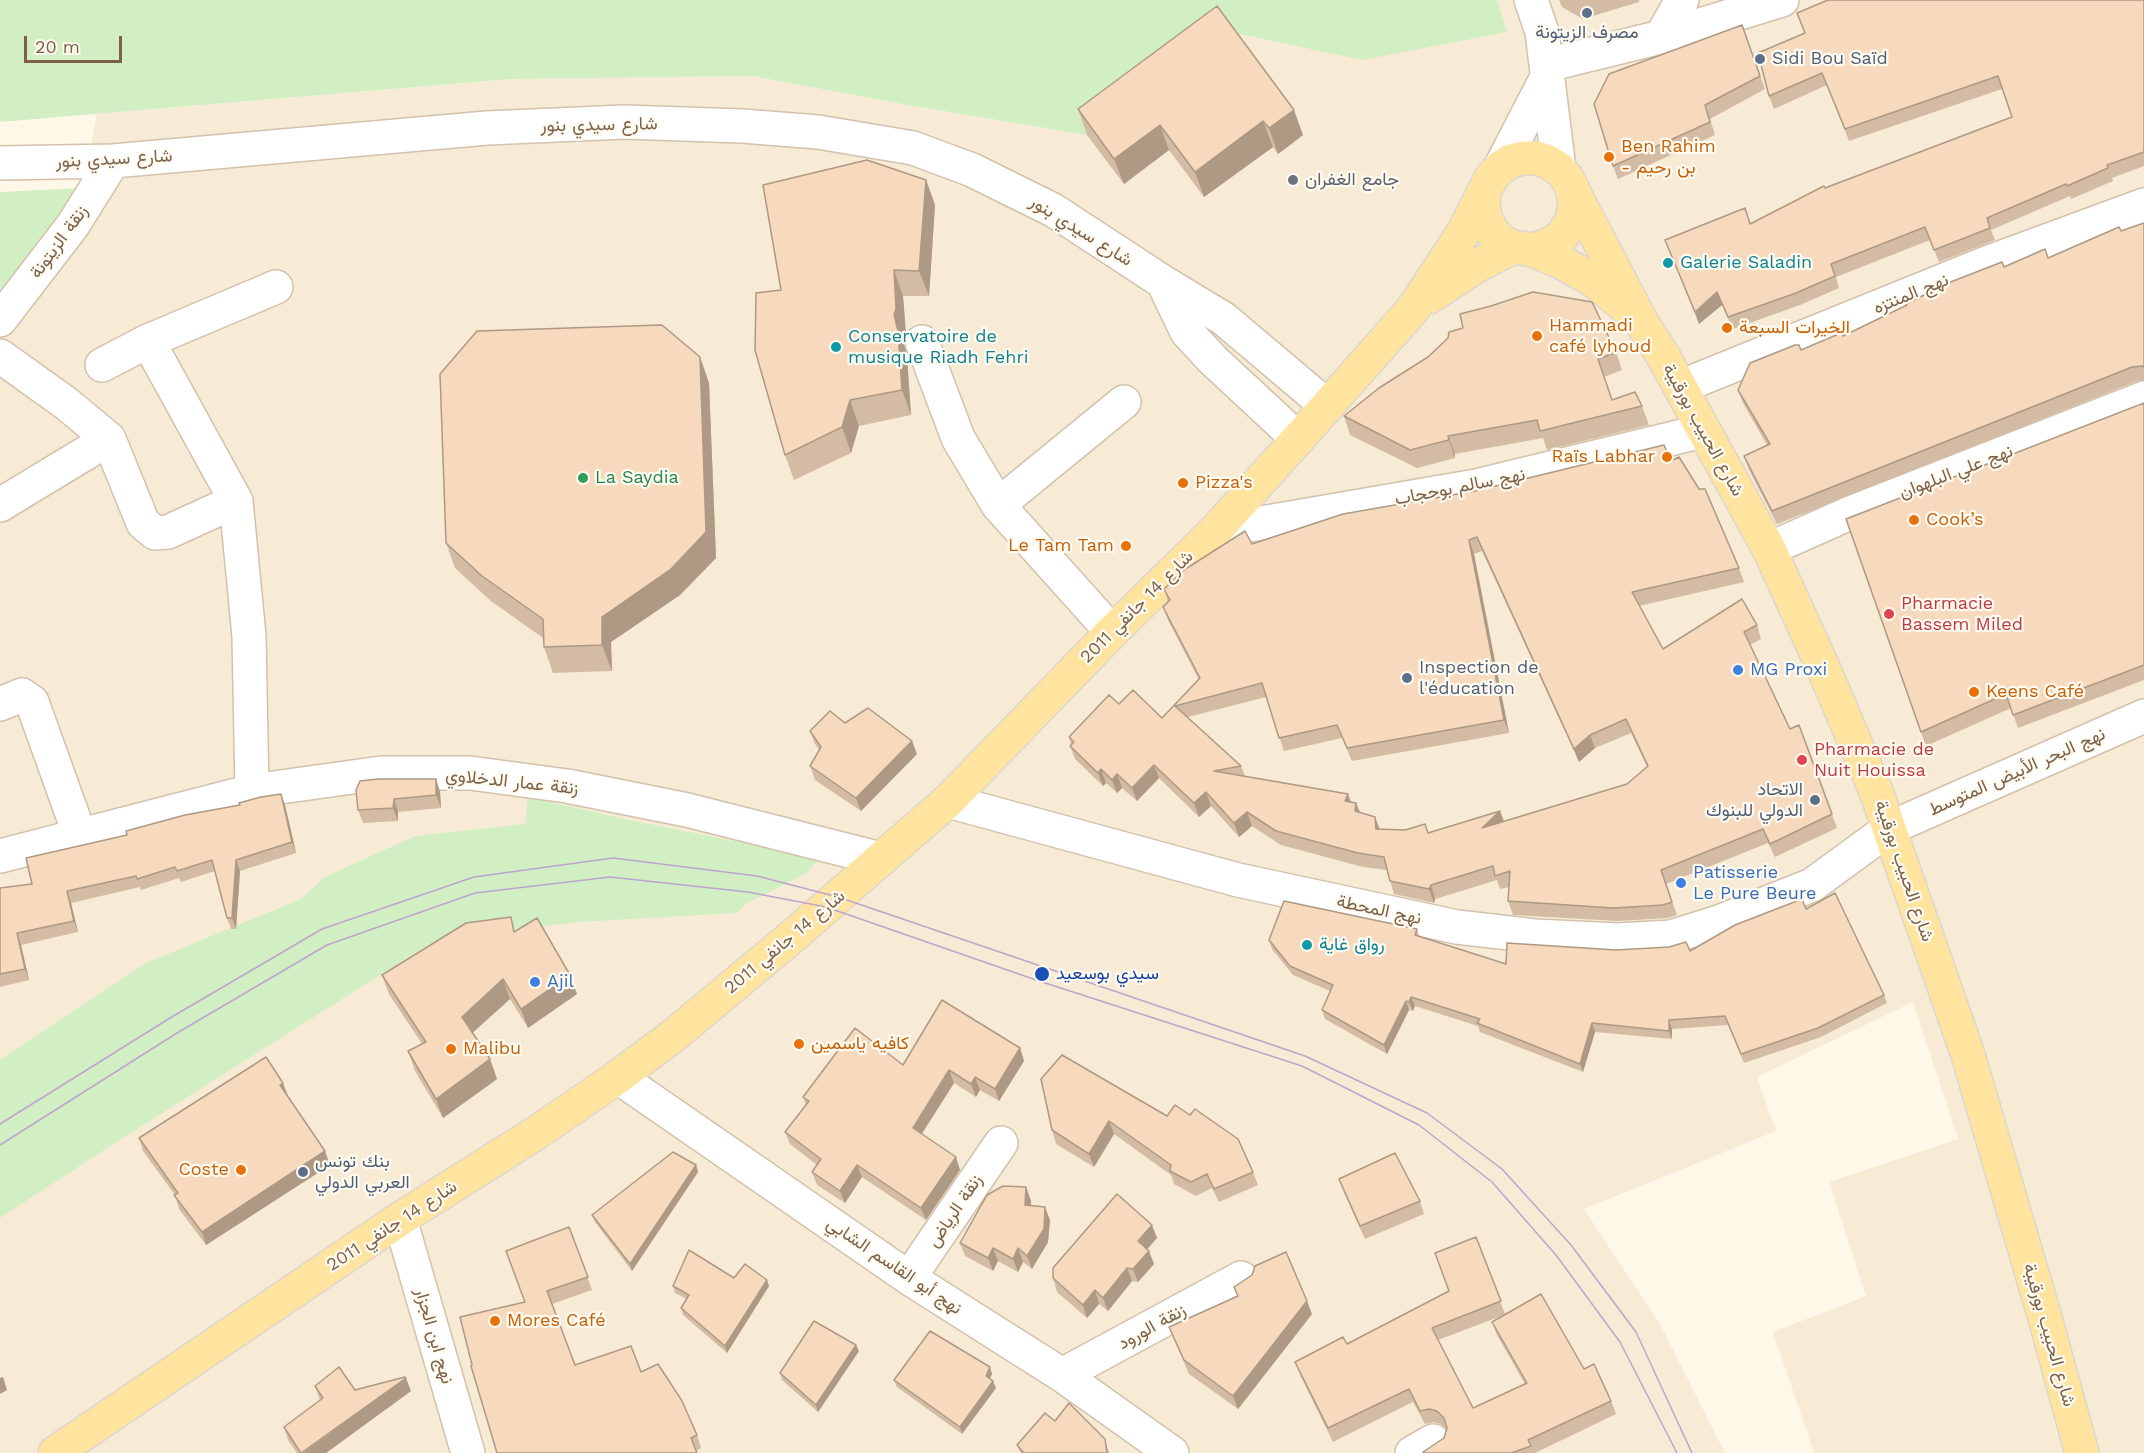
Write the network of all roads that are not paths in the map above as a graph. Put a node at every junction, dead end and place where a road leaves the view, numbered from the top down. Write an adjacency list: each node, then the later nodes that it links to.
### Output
1 (1531, 0): 5 (street)
2 (1682, 0): 4 (street)
3 (1782, 0): 4 (street)
4 (1661, 37): 5 (street)
5 (1547, 70): 8 (street); 9 (street)
6 (113, 161): 7 (street, شارع سيدي بنور); 12 (street, شارع سيدي بنور); 15 (street, زنقة الزيتونة)
7 (0, 163)
8 (1566, 179): 9 (main road); 11 (main road); 16 (main road, شارع الحبيب بورقيبة)
9 (1492, 181): 11 (main road); 14 (main road, شارع 14 جانفي 2011)
10 (2144, 205): 21 (street, نهج المنتزه)
11 (1523, 249): 14 (main road, شارع 14 جانفي 2011); 16 (main road, شارع الحبيب بورقيبة)
12 (1163, 282): 24 (street, شارع سيدي بنور); 27 (street)
13 (276, 287): 17 (street)
14 (1413, 309): 24 (main road, شارع 14 جانفي 2011)
15 (0, 320)
16 (1642, 323): 21 (main road, شارع الحبيب بورقيبة)
17 (148, 341): 20 (street); 28 (street)
18 (922, 342): 30 (street)
19 (0, 357): 26 (street)
20 (102, 364)
21 (1680, 387): 25 (main road, شارع الحبيب بورقيبة)
22 (2144, 398): 32 (street, نهج علي البلهوان)
23 (1124, 402): 30 (street)
24 (1327, 406): 27 (main road, شارع 14 جانفي 2011)
25 (1703, 431): 31 (street, نهج سالم بوحجاب); 32 (main road, شارع الحبيب بورقيبة)
26 (109, 439): 28 (street); 29 (street)
27 (1298, 439): 31 (main road, شارع 14 جانفي 2011)
28 (236, 501): 36 (street)
29 (0, 505)
30 (998, 506): 33 (street)
31 (1215, 531): 33 (main road, شارع 14 جانفي 2011)
32 (1769, 549): 38 (main road, شارع الحبيب بورقيبة)
33 (1112, 632): 37 (main road, شارع 14 جانفي 2011)
34 (0, 704): 39 (street)
35 (2144, 716): 38 (street, نهج البحر الأبيض المتوسط)
36 (252, 791): 39 (street, زنقة عمار الدخلاوي); 41 (street, زنقة عمار الدخلاوي)
37 (948, 801): 41 (main road, شارع 14 جانفي 2011); 42 (street, نهج المحطة)
38 (1890, 828): 42 (street, نهج البحر الأبيض المتوسط); 52 (main road, شارع الحبيب بورقيبة)
39 (80, 836): 40 (street, زنقة عمار الدخلاوي)
40 (0, 856)
41 (881, 859): 43 (main road, شارع 14 جانفي 2011)
42 (1812, 885)
43 (618, 1077): 45 (main road, شارع 14 جانفي 2011); 46 (street, نهج أبو القاسم الشابي)
44 (1001, 1143): 46 (street, زنقة الرياض)
45 (400, 1219): 49 (main road, شارع 14 جانفي 2011); 50 (street, نهج ابن الجزار)
46 (909, 1278): 48 (street, نهج أبو القاسم الشابي)
47 (1241, 1278): 48 (street, زنقة الورود)
48 (1062, 1375): 51 (street, نهج أبو القاسم الشابي)
49 (55, 1453)
50 (468, 1453)
51 (1172, 1453)
52 (2082, 1453)

